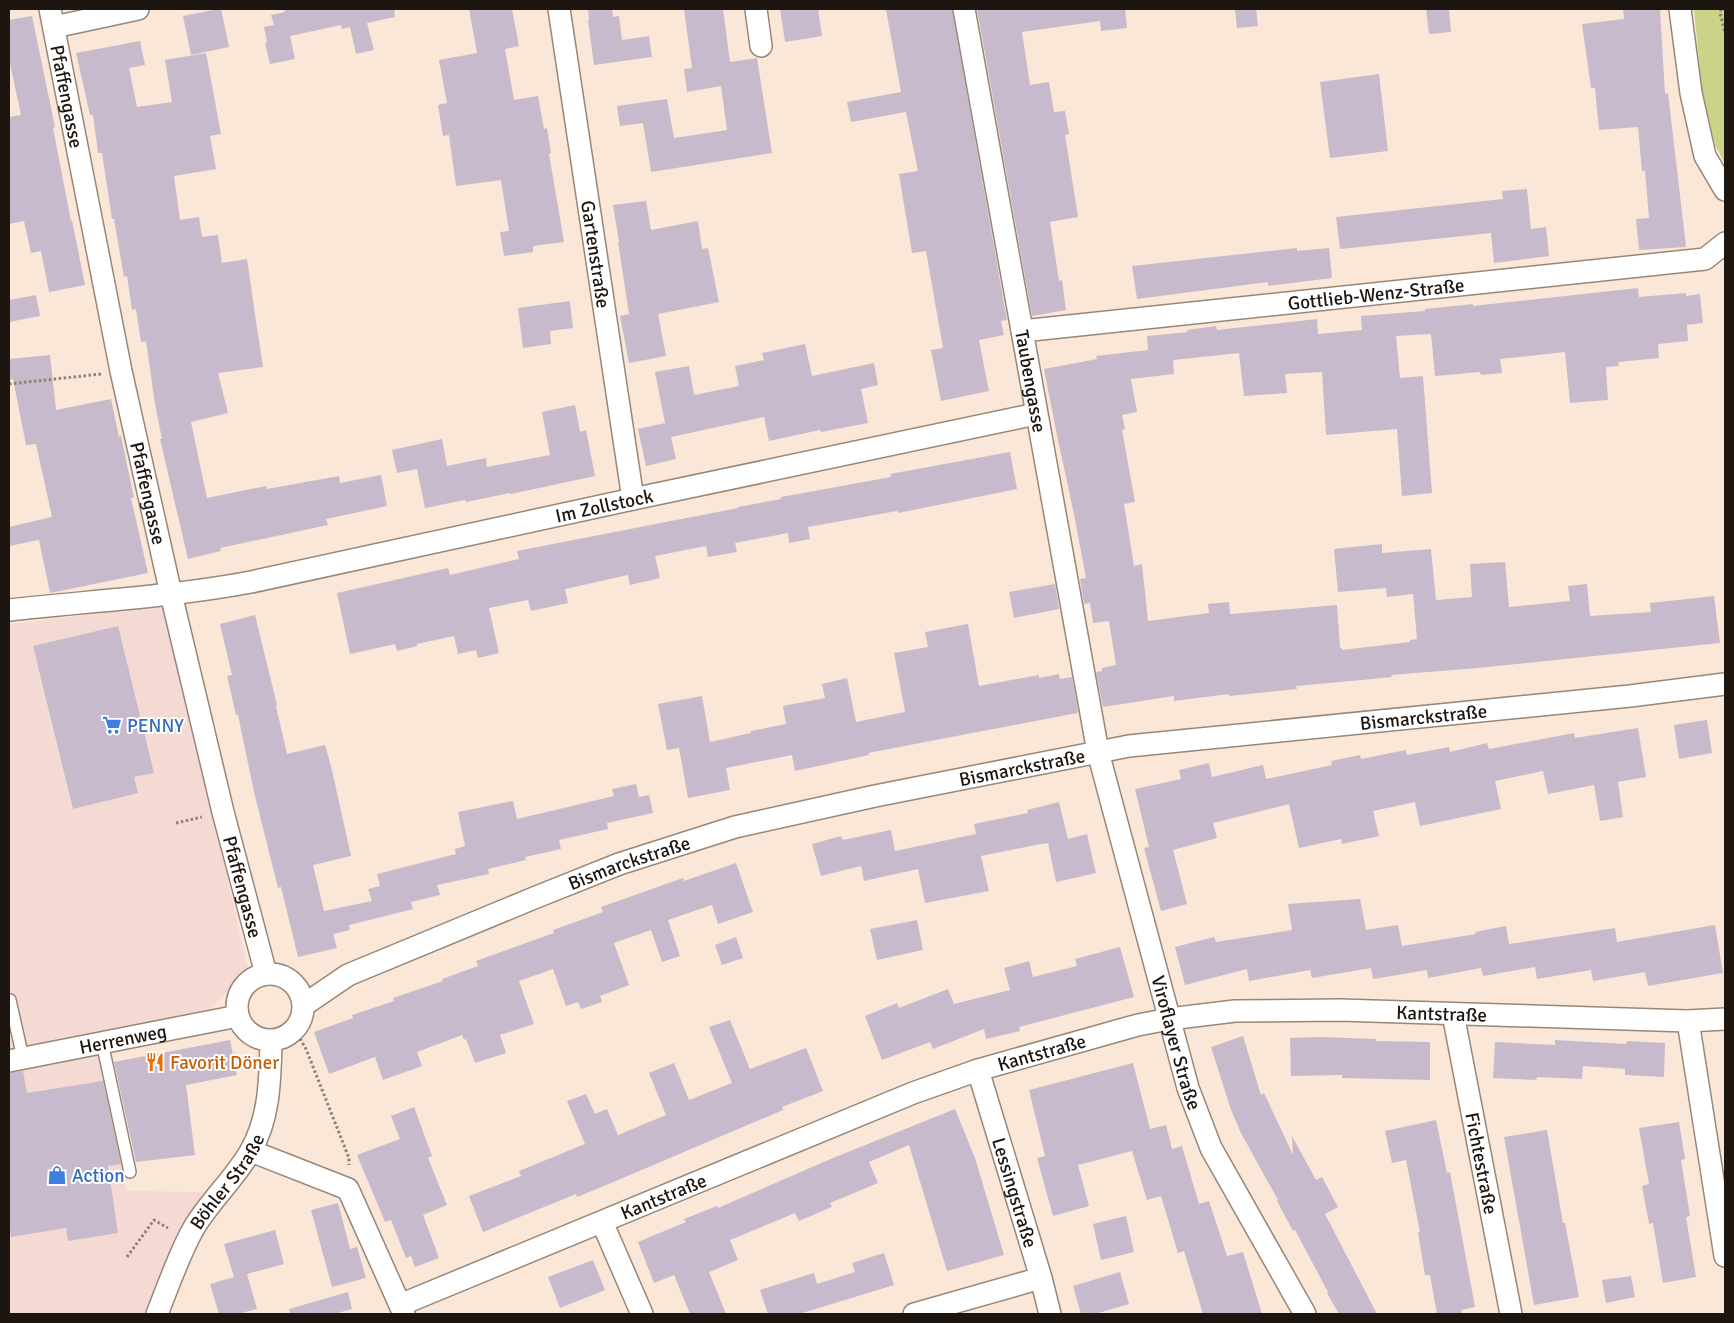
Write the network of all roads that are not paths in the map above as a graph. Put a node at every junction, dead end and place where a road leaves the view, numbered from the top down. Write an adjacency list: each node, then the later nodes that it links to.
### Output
1 (138, 9): 6 (street)
2 (558, 9): 12 (street, Gartenstraße)
3 (756, 9): 7 (street)
4 (964, 9): 10 (street, Taubengasse)
5 (1680, 9): 8 (street)
6 (52, 18): 13 (street, Pfaffengasse)
7 (761, 46)
8 (1725, 190)
9 (1725, 244): 10 (street, Gottlieb-Wenz-Straße)
10 (1022, 331): 11 (street, Taubengasse)
11 (1036, 414): 12 (street, Im Zollstock); 16 (street, Taubengasse)
12 (633, 498): 13 (street, Im Zollstock)
13 (171, 594): 14 (street, Im Zollstock); 17 (street, Pfaffengasse)
14 (9, 610)
15 (1725, 684): 16 (street, Bismarckstraße)
16 (1098, 752): 18 (street, Bismarckstraße); 24 (street, Viroflayer Straße)
17 (266, 974): 19 (street); 23 (street)
18 (348, 975): 19 (street, Bismarckstraße); 21 (street, Bismarckstraße)
19 (294, 983): 21 (street)
20 (10, 1000): 29 (lane)
21 (304, 1005): 27 (street)
22 (1454, 1014): 24 (street, Kantstraße); 26 (street, Kantstraße); 42 (street, Fichtestraße)
23 (238, 1016): 27 (street); 28 (street, Herrenweg)
24 (1169, 1019): 30 (street, Kantstraße); 41 (street, Viroflayer Straße)
25 (1725, 1020): 26 (street, Kantstraße)
26 (1688, 1021): 34 (street)
27 (271, 1041): 31 (street, Böhler Straße)
28 (102, 1042): 29 (street, Herrenweg); 32 (lane)
29 (16, 1060)
30 (978, 1070): 33 (street, Kantstraße); 35 (street, Lessingstraße)
31 (251, 1151): 36 (street); 37 (street, Böhler Straße)
32 (130, 1172)
33 (602, 1222): 36 (street, Kantstraße); 38 (street)
34 (1725, 1256)
35 (1041, 1278): 39 (street); 40 (street, Lessingstraße)
36 (402, 1310)
37 (157, 1314)
38 (642, 1314)
39 (914, 1314)
40 (1050, 1314)
41 (1305, 1314)
42 (1511, 1314)

